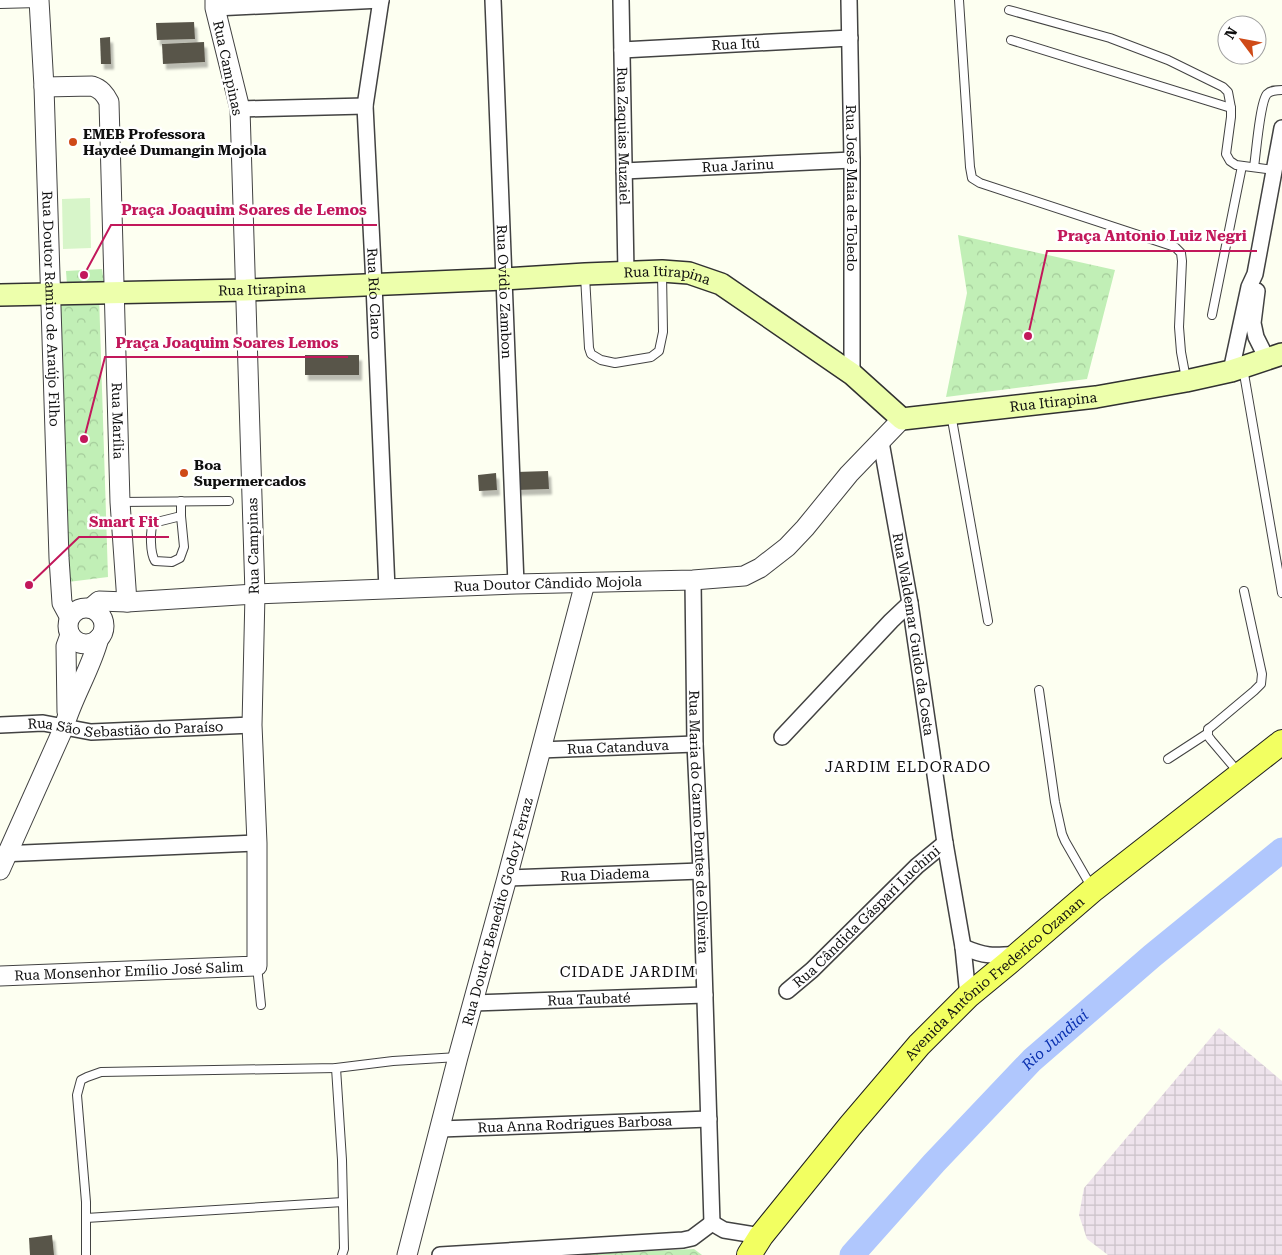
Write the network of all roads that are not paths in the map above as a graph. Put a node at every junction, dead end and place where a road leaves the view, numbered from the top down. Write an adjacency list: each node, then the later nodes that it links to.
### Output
1 (381, 0): 8 (street); 15 (street, Rua Río Claro)
2 (493, 0): 29 (street, Rua Ovídio Zambon)
3 (621, 0): 12 (street, Rua Zaquias Muzaiel)
4 (849, 0): 10 (street, Rua José Maia de Toledo)
5 (960, 0): 39 (lane)
6 (39, 2): 7 (lane); 13 (street, Rua Doutor Ramiro de Araújo Filho)
7 (0, 4)
8 (215, 4): 17 (street, Rua Campinas)
9 (1008, 10): 16 (lane)
10 (850, 38): 12 (street, Rua Itú); 19 (street, Rua José Maia de Toledo)
11 (1011, 40): 16 (lane)
12 (622, 50): 23 (street, Rua Zaquias Muzaiel)
13 (44, 87): 32 (street, Rua Marília); 33 (street, Rua Doutor Ramiro de Araújo Filho)
14 (1282, 90): 21 (lane)
15 (365, 106): 17 (street); 30 (street, Rua Río Claro)
16 (1231, 108): 20 (lane)
17 (240, 109): 31 (street, Rua Campinas)
18 (1282, 128): 22 (street)
19 (852, 160): 23 (street, Rua Jarinu); 38 (street, Rua José Maia de Toledo)
20 (1242, 166): 21 (lane); 35 (lane)
21 (1254, 167): 22 (lane)
22 (1274, 170): 24 (street)
23 (624, 171): 26 (street, Rua Zaquias Muzaiel)
24 (1275, 204): 28 (street)
25 (662, 271): 26 (main road, Rua Itirapina); 27 (lane); 38 (main road, Rua Itirapina)
26 (626, 273): 27 (main road, Rua Itirapina)
27 (585, 274): 29 (main road, Rua Itirapina)
28 (1255, 274): 36 (street); 37 (street)
29 (504, 280): 30 (main road, Rua Itirapina); 49 (street, Rua Ovídio Zambon)
30 (374, 285): 31 (main road, Rua Itirapina); 50 (street, Rua Río Claro)
31 (246, 290): 32 (main road, Rua Itirapina); 53 (street, Rua Campinas)
32 (115, 292): 33 (main road, Rua Itirapina); 45 (street, Rua Marília)
33 (51, 294): 34 (main road, Rua Itirapina); 58 (street, Rua Doutor Ramiro de Araújo Filho)
34 (0, 295)
35 (1212, 316)
36 (1275, 357): 37 (main road, Rua Itirapina)
37 (1237, 369): 39 (main road, Rua Itirapina); 52 (lane)
38 (852, 374): 41 (main road, Rua Itirapina)
39 (1186, 381): 40 (main road, Rua Itirapina)
40 (951, 412): 41 (main road, Rua Itirapina); 57 (lane)
41 (902, 419): 42 (street, Rua Doutor Cândido Mojola)
42 (881, 442): 47 (street, Rua Doutor Cândido Mojola); 55 (street, Rua Waldemar Guido da Costa)
43 (181, 501): 44 (lane); 45 (lane); 46 (lane)
44 (229, 501)
45 (120, 502): 54 (street, Rua Marília)
46 (181, 516): 46 (lane)
47 (693, 580): 48 (street, Rua Doutor Cândido Mojola); 67 (street, Rua Maria do Carmo Pontes de Oliveira)
48 (585, 583): 49 (street, Rua Doutor Cândido Mojola); 68 (street, Rua Doutor Benedito Godoy Ferraz)
49 (516, 584): 50 (street, Rua Doutor Cândido Mojola)
50 (386, 589): 53 (street, Rua Doutor Cândido Mojola)
51 (1244, 591): 64 (lane)
52 (1282, 593)
53 (254, 594): 54 (street, Rua Doutor Cândido Mojola); 63 (street, Rua Campinas)
54 (127, 602): 56 (street, Rua Doutor Cândido Mojola); 59 (street)
55 (910, 603): 65 (street); 72 (street, Rua Waldemar Guido da Costa)
56 (91, 608): 58 (street, Rua Doutor Cândido Mojola); 59 (street)
57 (988, 621)
58 (70, 626): 59 (street); 61 (street)
59 (102, 633): 61 (street)
60 (1039, 690): 76 (lane)
61 (65, 721): 62 (street, Rua São Sebastião do Paraíso); 63 (street, Rua São Sebastião do Paraíso); 73 (street)
62 (0, 725)
63 (252, 726): 71 (street, Rua Campinas)
64 (1208, 733): 69 (lane); 70 (lane)
65 (782, 737)
66 (1282, 742): 70 (main road, Avenida Antônio Frederico Ozanan)
67 (694, 744): 68 (street, Rua Catanduva); 74 (street, Rua Maria do Carmo Pontes de Oliveira)
68 (540, 750): 75 (street, Rua Doutor Benedito Godoy Ferraz)
69 (1168, 759)
70 (1240, 775): 76 (main road, Avenida Antônio Frederico Ozanan)
71 (257, 843): 73 (street); 79 (street, Rua Campinas)
72 (945, 843): 77 (street, Rua Waldemar Guido da Costa); 81 (street, Rua Cândida Gáspari Luchini)
73 (2, 859)
74 (701, 871): 75 (street, Rua Diadema); 82 (street, Rua Maria do Carmo Pontes de Oliveira)
75 (507, 878): 84 (street, Rua Doutor Benedito Godoy Ferraz)
76 (1094, 889): 78 (main road, Avenida Antônio Frederico Ozanan)
77 (963, 947): 78 (street); 83 (street, Rua Waldemar Guido da Costa)
78 (1019, 954): 83 (main road, Avenida Antônio Frederico Ozanan)
79 (257, 966): 80 (street, Rua Monsenhor Emílio José Salim); 85 (lane, Rua Campinas)
80 (0, 976)
81 (787, 991)
82 (705, 995): 84 (street, Rua Taubaté); 88 (street, Rua Maria do Carmo Pontes de Oliveira)
83 (968, 996): 93 (main road, Avenida Antônio Frederico Ozanan)
84 (473, 1003): 86 (street, Rua Doutor Benedito Godoy Ferraz)
85 (261, 1005)
86 (458, 1057): 87 (lane); 89 (street, Rua Doutor Benedito Godoy Ferraz)
87 (336, 1068): 90 (lane); 91 (lane)
88 (709, 1119): 89 (street, Rua Anna Rodrigues Barbosa); 92 (street, Rua Maria do Carmo Pontes de Oliveira)
89 (440, 1129): 94 (street, Rua Doutor Benedito Godoy Ferraz)
90 (343, 1202): 91 (lane); 96 (lane)
91 (86, 1218): 95 (lane)
92 (712, 1223): 93 (street); 97 (street)
93 (755, 1245)
94 (412, 1251)
95 (86, 1255)
96 (342, 1255)
97 (440, 1255)

